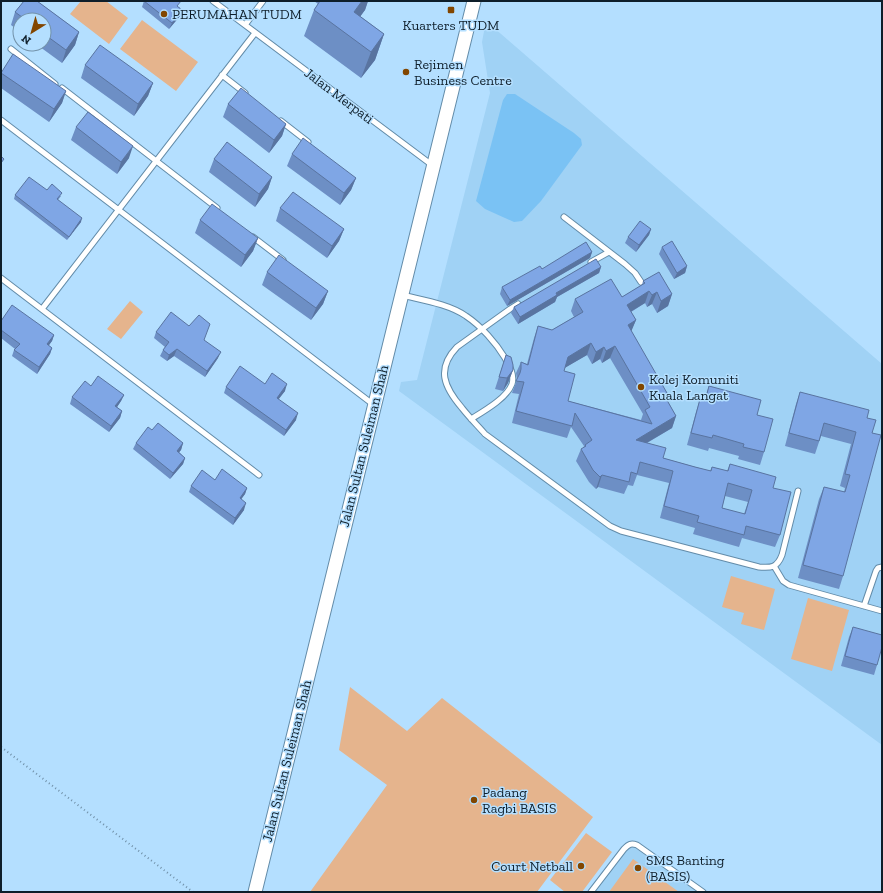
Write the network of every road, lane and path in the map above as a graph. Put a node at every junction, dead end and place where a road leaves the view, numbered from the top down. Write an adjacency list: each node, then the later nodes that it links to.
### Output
1 (213, 1): 4 (lane, Jalan Merpati)
2 (263, 1): 4 (lane)
3 (474, 1): 13 (street, Jalan Sultan Suleiman Shah)
4 (245, 25): 5 (lane, Jalan Merpati)
5 (255, 33): 7 (lane); 13 (lane, Jalan Merpati)
6 (11, 49): 12 (lane)
7 (222, 75): 8 (lane); 12 (lane)
8 (246, 94)
9 (277, 118): 11 (lane)
10 (1, 120): 14 (lane)
11 (314, 147)
12 (156, 161): 14 (lane); 15 (lane)
13 (433, 166): 23 (street, Jalan Sultan Suleiman Shah)
14 (118, 210): 25 (lane); 27 (lane)
15 (219, 210)
16 (564, 217): 18 (lane)
17 (251, 235): 20 (lane)
18 (609, 252): 19 (lane); 22 (lane)
19 (589, 263)
20 (289, 264)
21 (1, 278): 25 (lane)
22 (641, 282)
23 (402, 295): 26 (lane); 27 (street, Jalan Sultan Suleiman Shah)
24 (523, 301): 26 (lane)
25 (42, 309): 29 (lane)
26 (482, 329): 28 (lane); 28 (lane)
27 (374, 405): 37 (street, Jalan Sultan Suleiman Shah)
28 (471, 419): 31 (lane)
29 (260, 476)
30 (798, 491): 31 (lane)
31 (774, 566): 33 (lane)
32 (882, 567): 33 (lane)
33 (864, 606): 34 (lane)
34 (882, 611)
35 (1, 747): 36 (path)
36 (193, 892)
37 (255, 892)
38 (591, 892): 39 (lane)
39 (703, 892)

